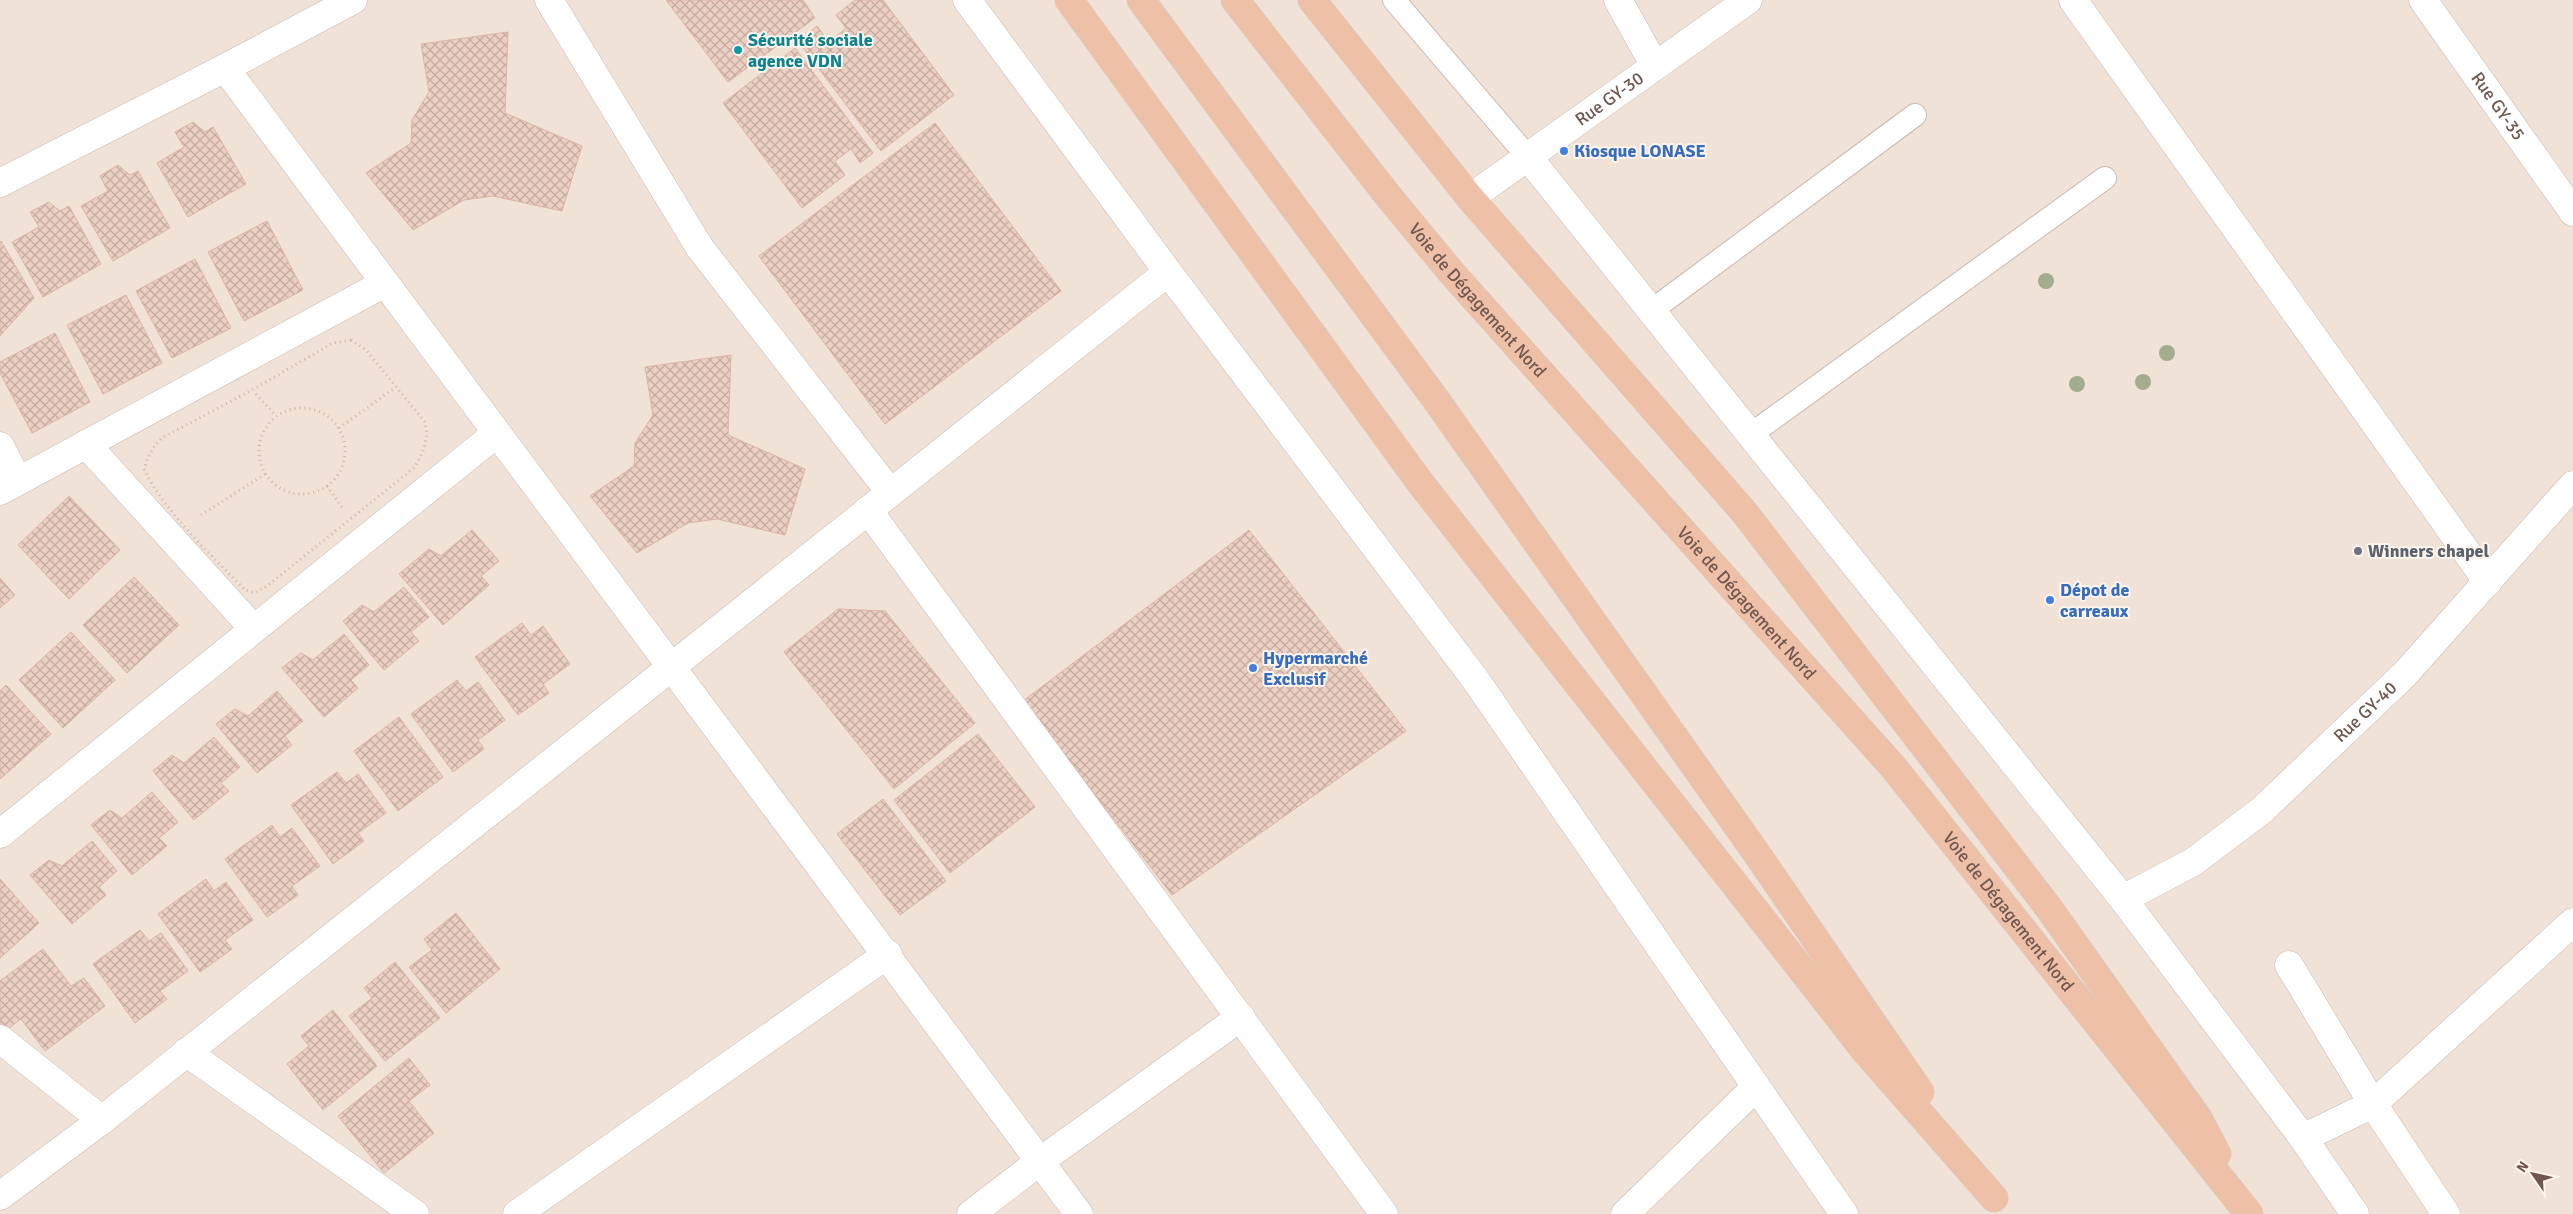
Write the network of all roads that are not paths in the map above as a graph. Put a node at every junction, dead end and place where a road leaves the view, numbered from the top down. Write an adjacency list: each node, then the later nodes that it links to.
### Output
1 (353, 0): 14 (street)
2 (549, 0): 30 (street)
3 (967, 0): 21 (street)
4 (1069, 0): 49 (highway)
5 (1141, 0): 49 (highway)
6 (1235, 0): 57 (highway, Voie de Dégagement Nord)
7 (1312, 0): 19 (highway)
8 (1394, 0): 16 (lane)
9 (1618, 0): 13 (street)
10 (1748, 0): 13 (street, Rue GY-30)
11 (2073, 0): 32 (street)
12 (2423, 0): 20 (street, Rue GY-35)
13 (1656, 66): 16 (street, Rue GY-30)
14 (225, 68): 18 (street); 22 (street)
15 (1915, 115): 23 (lane)
16 (1528, 157): 19 (street, Rue GY-30); 23 (street)
17 (2105, 178): 25 (lane)
18 (0, 182)
19 (1470, 198): 57 (highway)
20 (2573, 212)
21 (1168, 272): 30 (street); 43 (street)
22 (385, 283): 24 (street); 26 (street)
23 (1651, 311): 25 (street)
24 (497, 432): 33 (street); 34 (street)
25 (1750, 435): 36 (street)
26 (86, 444): 29 (street); 33 (street)
27 (0, 446): 29 (street)
28 (2573, 485): 32 (street, Rue GY-40)
29 (9, 486)
30 (890, 492): 31 (street)
31 (868, 510): 34 (street); 40 (street)
32 (2488, 582): 36 (street, Rue GY-40)
33 (254, 629): 35 (street)
34 (672, 666): 38 (street); 42 (street)
35 (0, 834)
36 (2123, 899): 46 (street)
37 (2573, 922): 44 (street)
38 (888, 954): 47 (street); 51 (street)
39 (2289, 965): 44 (street)
40 (1241, 1017): 47 (street); 54 (street)
41 (0, 1040): 45 (street)
42 (186, 1052): 45 (street); 50 (street)
43 (1755, 1088): 55 (street); 56 (street)
44 (2373, 1104): 46 (street); 59 (street)
45 (102, 1120): 48 (street)
46 (2303, 1138): 58 (street)
47 (1039, 1162): 52 (street); 53 (street)
48 (0, 1196)
49 (1999, 1206)
50 (415, 1214)
51 (517, 1214)
52 (971, 1214)
53 (1080, 1214)
54 (1384, 1214)
55 (1625, 1214)
56 (1844, 1214)
57 (2250, 1214)
58 (2355, 1214)
59 (2446, 1214)

